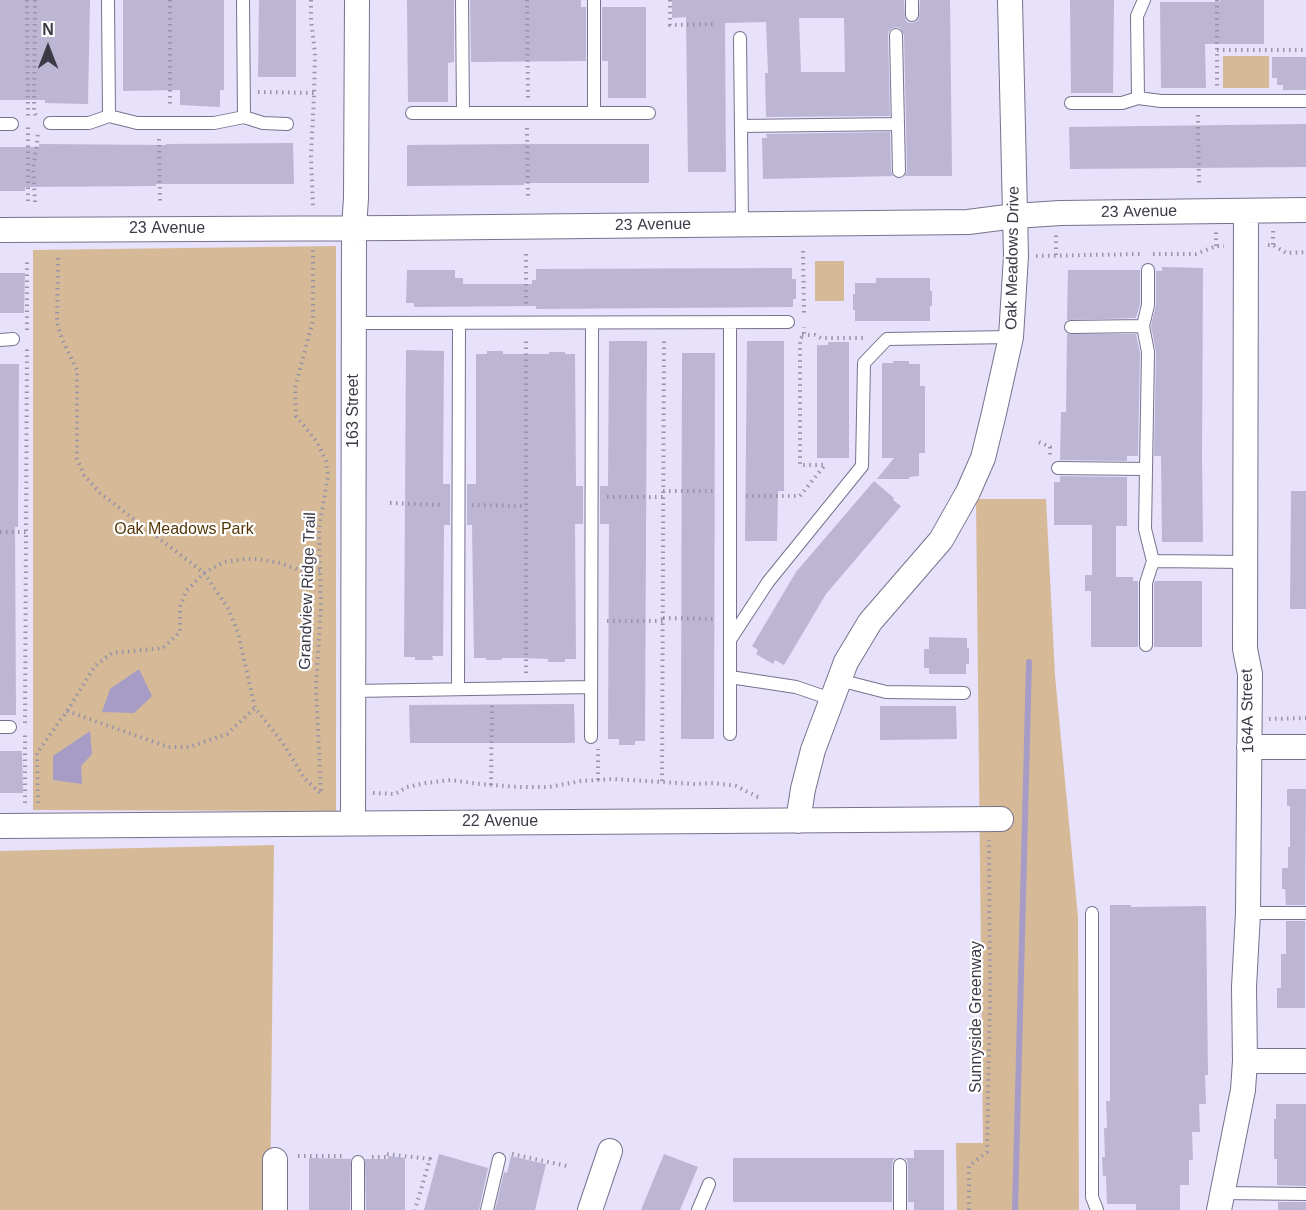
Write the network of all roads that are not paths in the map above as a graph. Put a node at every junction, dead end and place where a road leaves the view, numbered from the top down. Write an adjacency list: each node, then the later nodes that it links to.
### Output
1 (108, 0): 19 (lane)
2 (243, 0): 20 (lane)
3 (357, 0): 30 (street, 163 Street)
4 (462, 0): 16 (lane)
5 (594, 0): 17 (lane)
6 (912, 0): 9 (lane)
7 (1010, 0): 28 (street, Oak Meadows Drive)
8 (1144, 0): 12 (lane)
9 (912, 15)
10 (896, 35): 23 (lane)
11 (740, 38): 24 (lane)
12 (1138, 98): 13 (lane); 14 (lane)
13 (1306, 101)
14 (1071, 103)
15 (412, 113): 16 (lane)
16 (462, 113): 17 (lane)
17 (594, 113): 18 (lane)
18 (649, 113)
19 (109, 116): 20 (lane); 21 (lane)
20 (244, 117): 22 (lane)
21 (50, 123)
22 (287, 124)
23 (898, 124): 24 (lane); 25 (lane)
24 (741, 126): 29 (lane)
25 (899, 171)
26 (1306, 210): 27 (street, 23 Avenue)
27 (1246, 211): 28 (street, 23 Avenue); 44 (street, 164A Street)
28 (1015, 216): 29 (street, 23 Avenue); 40 (street, Oak Meadows Drive)
29 (742, 224): 30 (street, 23 Avenue)
30 (354, 228): 31 (street, 23 Avenue); 35 (street, 163 Street)
31 (0, 230)
32 (1148, 270): 38 (lane)
33 (730, 322): 34 (lane); 37 (lane); 45 (lane)
34 (788, 322)
35 (354, 323): 36 (lane); 51 (street, 163 Street)
36 (459, 323): 37 (lane); 49 (lane)
37 (592, 323): 48 (lane)
38 (1143, 326): 39 (lane); 42 (lane)
39 (1071, 327)
40 (1011, 337): 45 (lane); 50 (street, Oak Meadows Drive)
41 (1058, 468): 42 (lane)
42 (1146, 469): 43 (lane)
43 (1153, 561): 44 (lane); 46 (lane)
44 (1246, 562): 55 (street, 164A Street)
45 (730, 640): 47 (lane)
46 (1146, 645)
47 (730, 677): 50 (lane); 53 (lane)
48 (591, 687): 49 (lane); 54 (lane)
49 (458, 689): 51 (lane)
50 (835, 689): 52 (lane); 58 (street, Oak Meadows Drive)
51 (353, 691): 59 (street, 163 Street)
52 (964, 693)
53 (730, 734)
54 (591, 737)
55 (1249, 747): 56 (street); 62 (street, 164A Street)
56 (1306, 747)
57 (1001, 819): 58 (street, 22 Avenue)
58 (798, 821): 59 (street, 22 Avenue)
59 (353, 823): 60 (street, 22 Avenue)
60 (0, 826)
61 (1092, 913): 80 (lane)
62 (1248, 913): 63 (lane); 64 (street, 164A Street)
63 (1306, 913)
64 (1245, 1061): 65 (street); 73 (street, 164A Street)
65 (1306, 1061)
66 (610, 1151): 77 (street)
67 (286, 1158): 74 (street)
68 (499, 1159): 76 (lane)
69 (358, 1162): 75 (lane)
70 (900, 1165): 79 (lane)
71 (709, 1184): 78 (lane)
72 (1306, 1194): 73 (lane)
73 (1221, 1202)
74 (275, 1210)
75 (358, 1210)
76 (487, 1210)
77 (590, 1210)
78 (698, 1210)
79 (900, 1210)
80 (1097, 1210)

